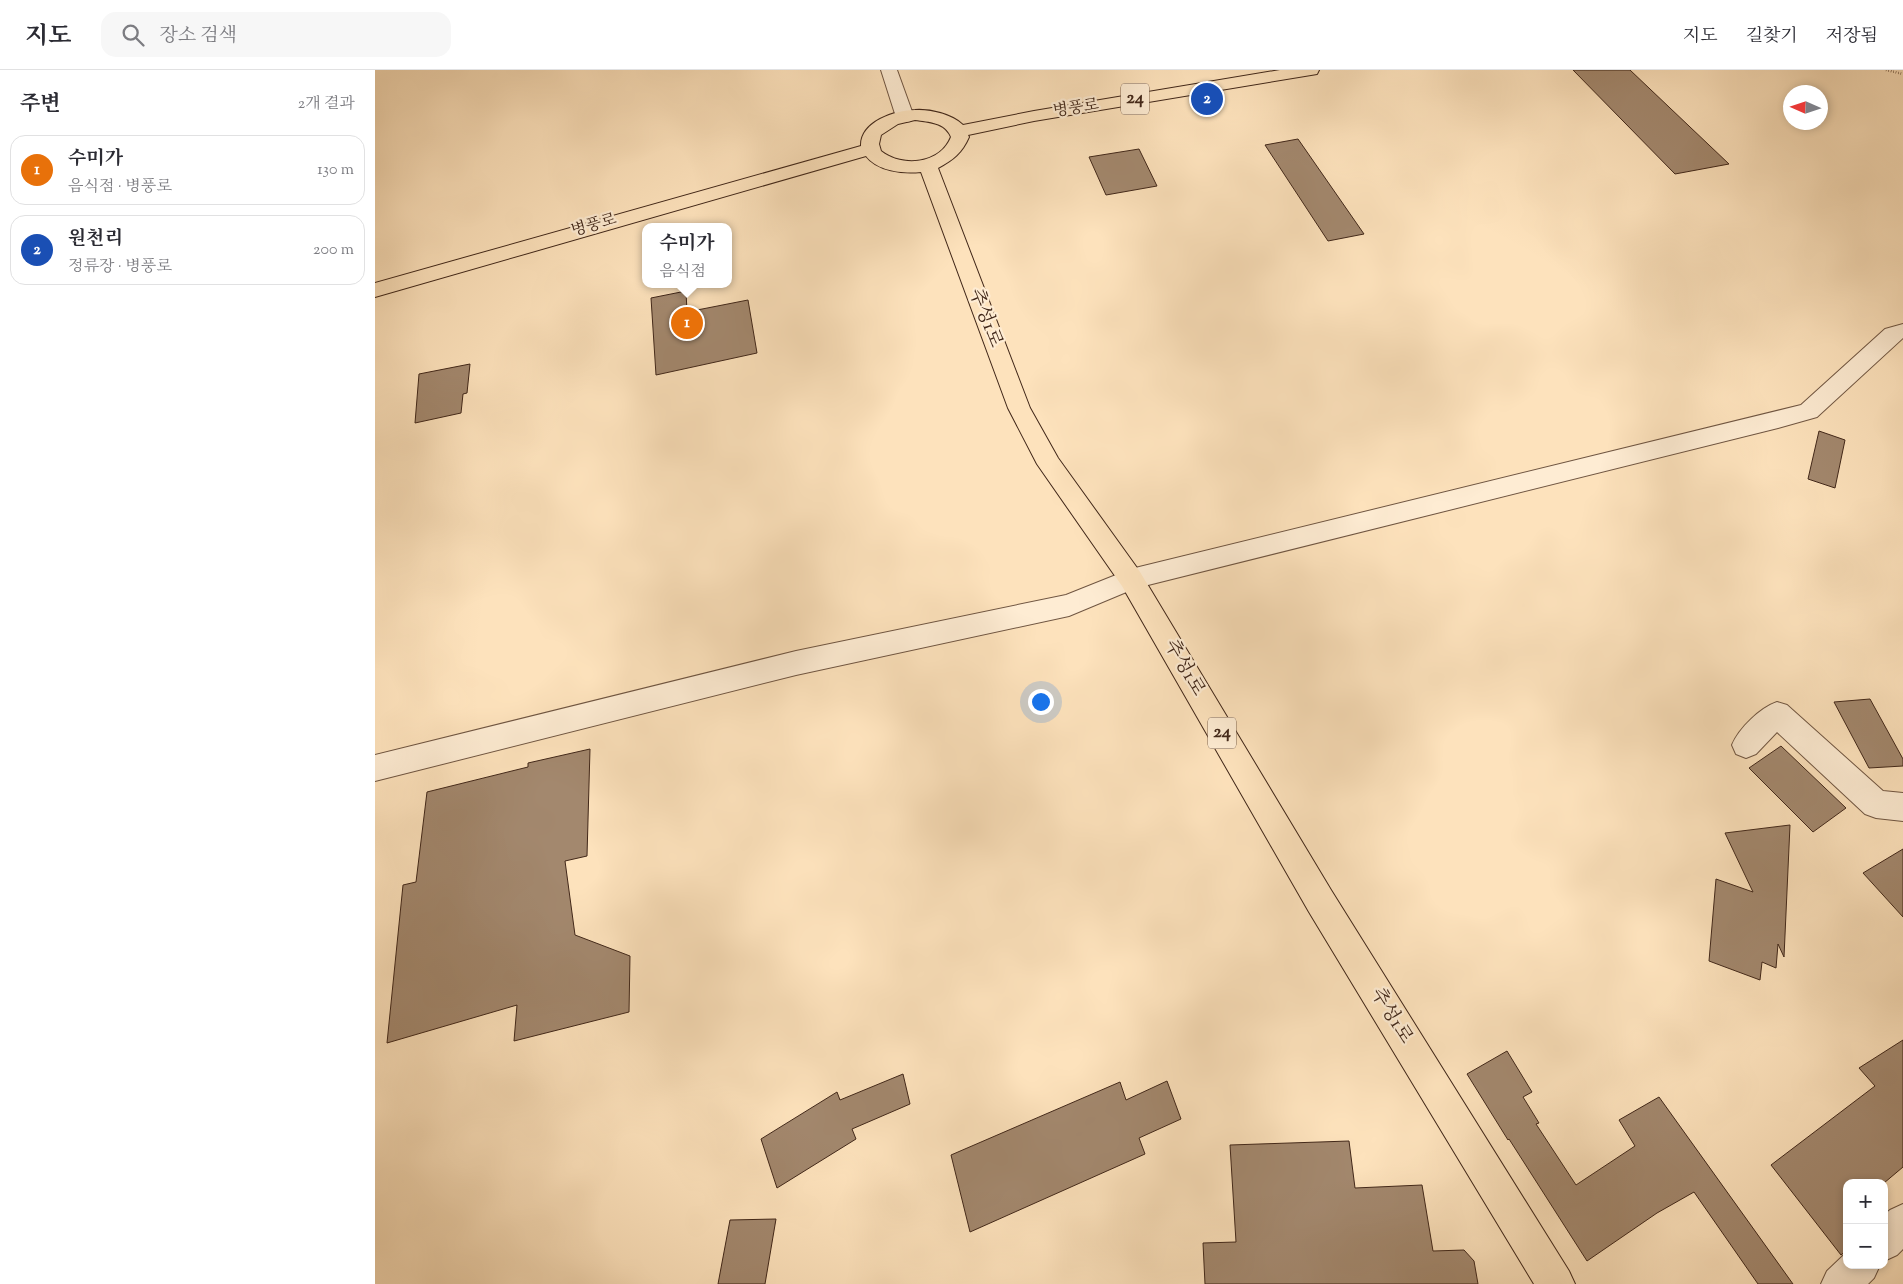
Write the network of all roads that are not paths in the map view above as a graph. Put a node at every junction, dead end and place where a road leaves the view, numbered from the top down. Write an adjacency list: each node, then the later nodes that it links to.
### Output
1 (889, 70): 3 (street)
2 (1311, 70): 4 (main road, 병풍로 / 24)
3 (905, 117): 4 (main road); 5 (main road)
4 (959, 131): 6 (main road)
5 (871, 149): 6 (main road); 7 (main road, 병풍로)
6 (927, 164): 9 (main road, 추성1로 / 24)
7 (375, 290)
8 (1903, 331): 9 (street)
9 (1131, 579): 11 (street); 16 (main road, 추성1로 / 24)
10 (1746, 745): 12 (street)
11 (375, 768)
12 (1903, 807)
13 (1903, 1224): 14 (street)
14 (1888, 1238)
15 (1857, 1269): 17 (street)
16 (1556, 1284)
17 (1840, 1284)

